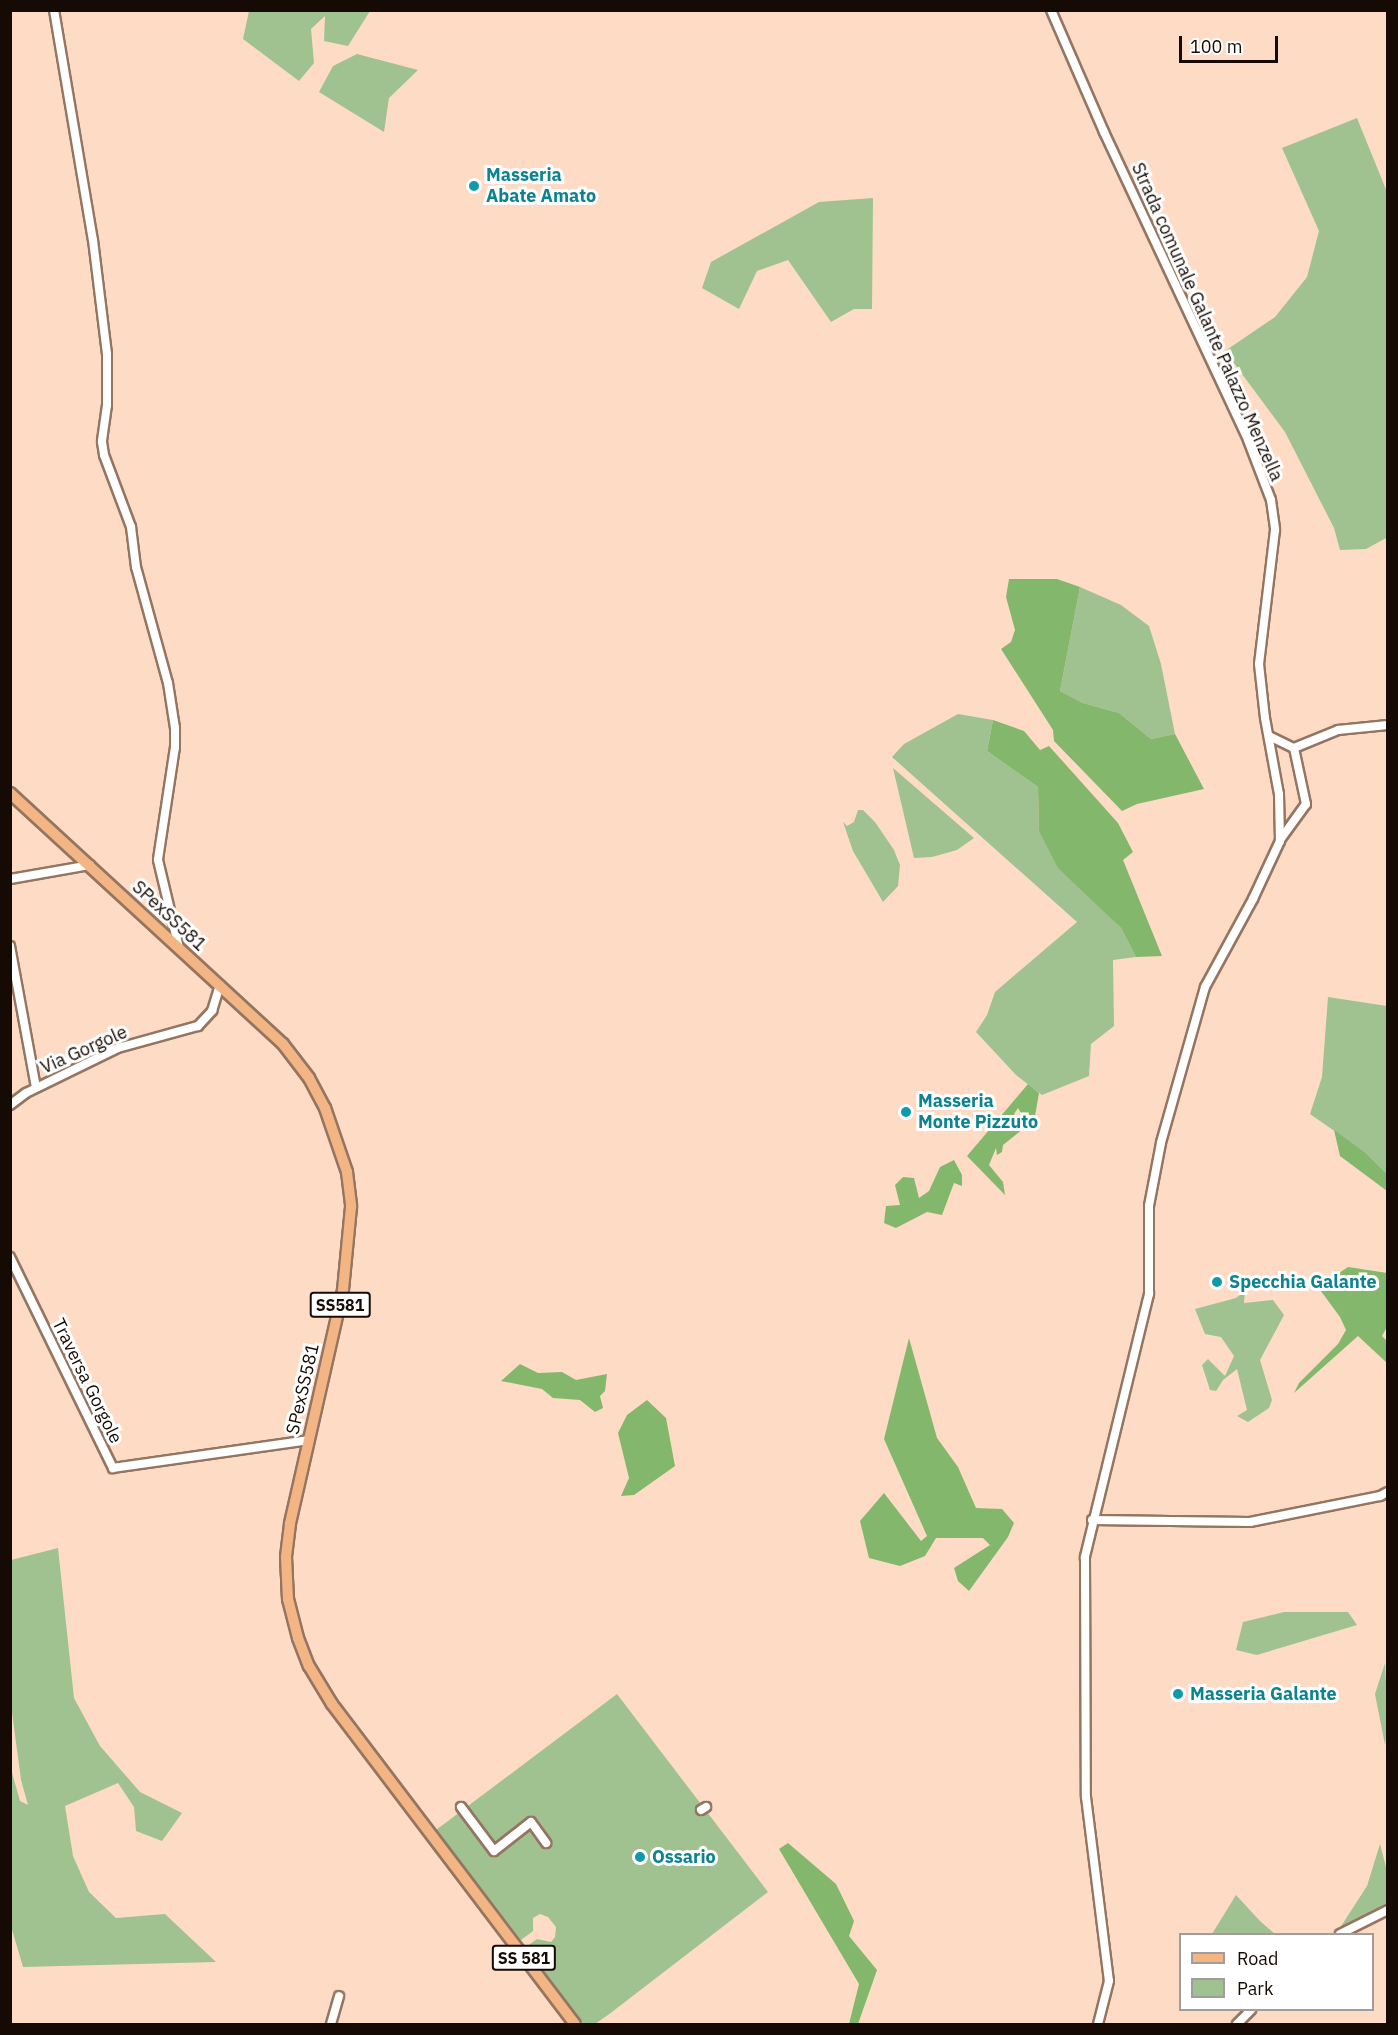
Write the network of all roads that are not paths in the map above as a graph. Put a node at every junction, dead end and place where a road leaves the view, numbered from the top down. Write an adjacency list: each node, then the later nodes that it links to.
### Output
1 (54, 10): 11 (street)
2 (1051, 10): 4 (street, Strada comunale Galante Palazzo Menzella)
3 (1388, 724): 5 (street)
4 (1269, 736): 5 (street); 7 (street, Strada comunale Galante Palazzo Menzella)
5 (1294, 748): 7 (street)
6 (10, 793): 8 (main road, SPexSS581 / SS581)
7 (1280, 841): 18 (street, Strada comunale Galante Palazzo Menzella)
8 (90, 865): 9 (street); 11 (main road, SPexSS581 / SS581)
9 (10, 879)
10 (10, 946): 13 (street)
11 (179, 949): 12 (main road, SPexSS581 / SS581)
12 (220, 985): 13 (street, Via Gorgole); 16 (main road, SPexSS581 / SS581)
13 (36, 1088): 14 (street, Via Gorgole)
14 (10, 1105)
15 (10, 1257): 16 (street, Traversa Gorgole)
16 (309, 1440): 21 (main road, SPexSS581 / SS581)
17 (1388, 1492): 18 (street)
18 (1092, 1521): 28 (street, Strada comunale Galante Palazzo Menzella)
19 (461, 1807): 20 (street)
20 (546, 1844)
21 (474, 1892): 27 (main road, SS 581)
22 (1388, 1910): 23 (street)
23 (1344, 1933)
24 (339, 1996): 26 (street)
25 (1250, 2011): 29 (street)
26 (331, 2025)
27 (574, 2025)
28 (1098, 2025)
29 (1237, 2025)

